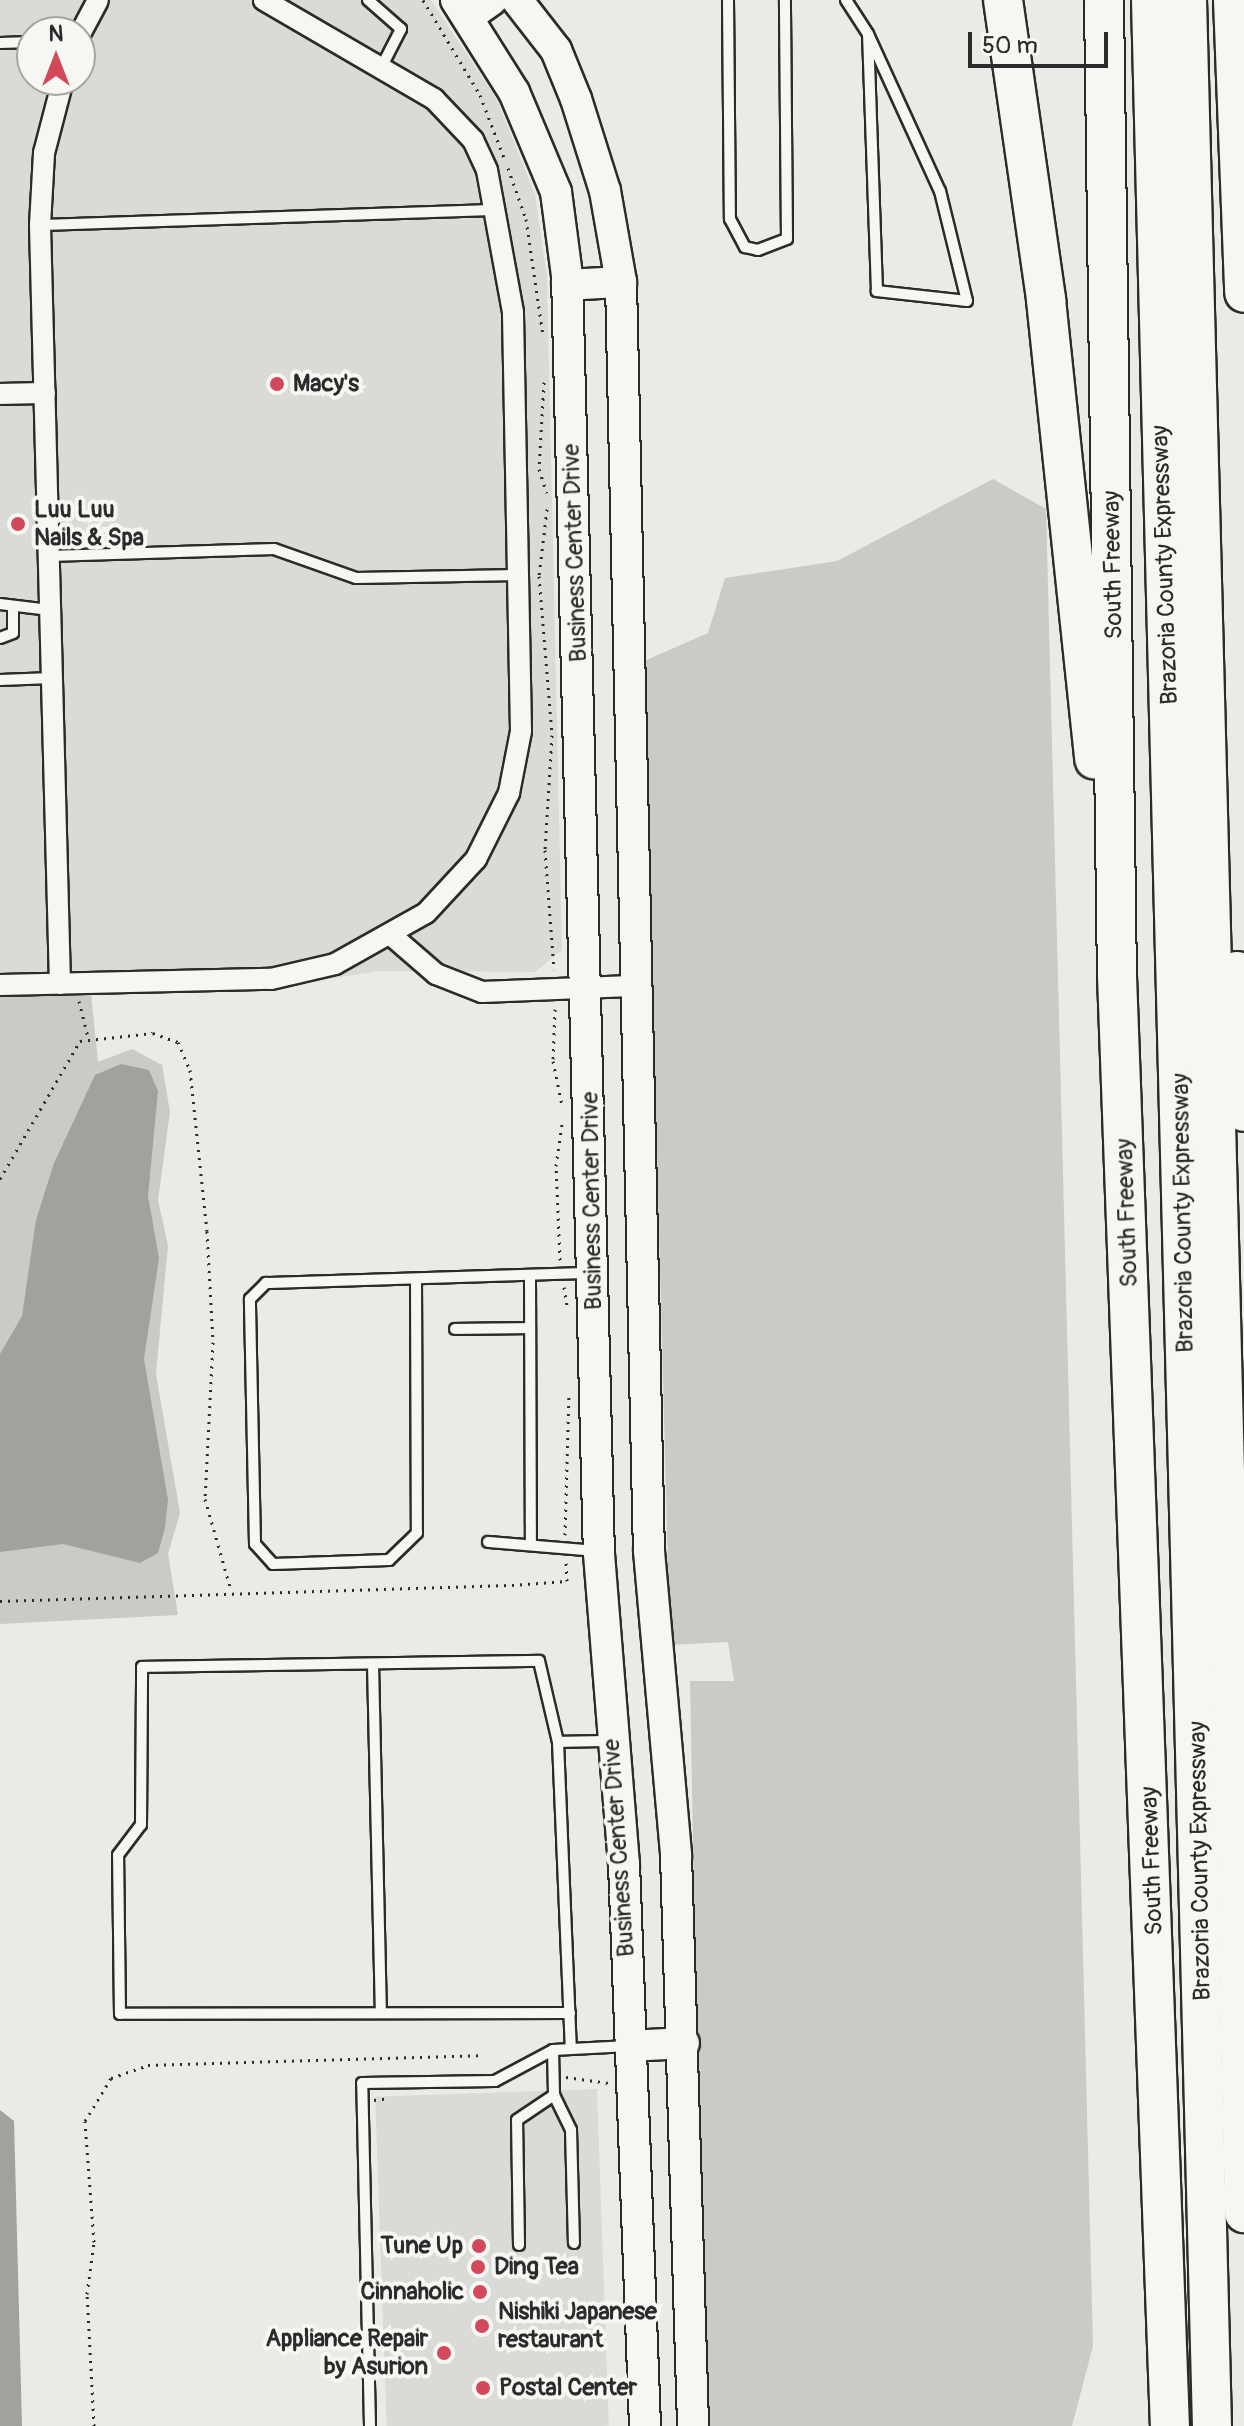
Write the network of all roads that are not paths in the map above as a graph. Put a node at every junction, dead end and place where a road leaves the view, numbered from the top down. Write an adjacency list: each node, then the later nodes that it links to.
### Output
1 (264, 0): 15 (street)
2 (368, 0): 15 (lane)
3 (517, 0): 19 (street, Business Center Drive)
4 (728, 0): 5 (lane)
5 (785, 0)
6 (846, 0): 14 (lane)
7 (1003, 0): 34 (highway)
8 (1104, 0): 34 (highway, South Freeway)
9 (1134, 0): 34 (highway)
10 (1151, 0): 68 (highway, Brazoria County Expressway)
11 (1187, 0): 22 (highway, Brazoria County Expressway)
12 (1233, 0): 21 (highway)
13 (472, 5): 20 (street, Business Center Drive)
14 (868, 34): 14 (lane)
15 (382, 66): 17 (street)
16 (59, 96): 18 (street)
17 (495, 210): 18 (lane); 26 (street)
18 (40, 225): 23 (street)
19 (621, 282): 20 (street); 37 (street, Business Center Drive)
20 (567, 285): 38 (street, Business Center Drive)
21 (1244, 293)
22 (1195, 311): 39 (highway); 60 (highway, Brazoria County Expressway)
23 (45, 393): 24 (street); 25 (street)
24 (0, 394)
25 (49, 556): 26 (lane); 28 (street)
26 (518, 575): 33 (street)
27 (0, 604): 29 (lane)
28 (50, 610): 29 (lane); 31 (street)
29 (13, 611): 30 (lane)
30 (0, 638)
31 (52, 678): 32 (lane); 35 (street)
32 (0, 680)
33 (391, 935): 35 (street); 38 (street)
34 (1117, 976): 58 (highway, South Freeway)
35 (60, 984): 36 (street)
36 (0, 985)
37 (631, 986): 38 (street); 49 (street, Business Center Drive)
38 (587, 990): 40 (street, Business Center Drive)
39 (1244, 1112)
40 (593, 1272): 42 (lane); 47 (street, Business Center Drive)
41 (416, 1279): 41 (lane); 42 (lane)
42 (530, 1279): 43 (lane)
43 (530, 1328): 44 (lane); 46 (lane)
44 (455, 1329)
45 (488, 1542): 46 (lane)
46 (531, 1545): 47 (lane)
47 (599, 1551): 50 (street, Business Center Drive)
48 (373, 1664): 51 (lane); 52 (lane); 52 (lane)
49 (663, 1735): 50 (street); 54 (street, Business Center Drive)
50 (612, 1741): 51 (lane); 55 (street, Business Center Drive)
51 (558, 1742): 53 (lane)
52 (381, 2013): 53 (lane)
53 (570, 2013): 56 (lane)
54 (684, 2043): 55 (street); 65 (street, Business Center Drive)
55 (630, 2046): 56 (lane); 64 (street, Business Center Drive)
56 (571, 2048): 57 (lane)
57 (553, 2050): 59 (lane); 63 (lane)
58 (1159, 2081): 66 (highway); 67 (highway, South Freeway)
59 (554, 2095): 61 (lane); 62 (lane)
60 (1244, 2213)
61 (574, 2243)
62 (519, 2245)
63 (370, 2426)
64 (645, 2426)
65 (693, 2426)
66 (1150, 2426)
67 (1170, 2426)
68 (1212, 2426)

